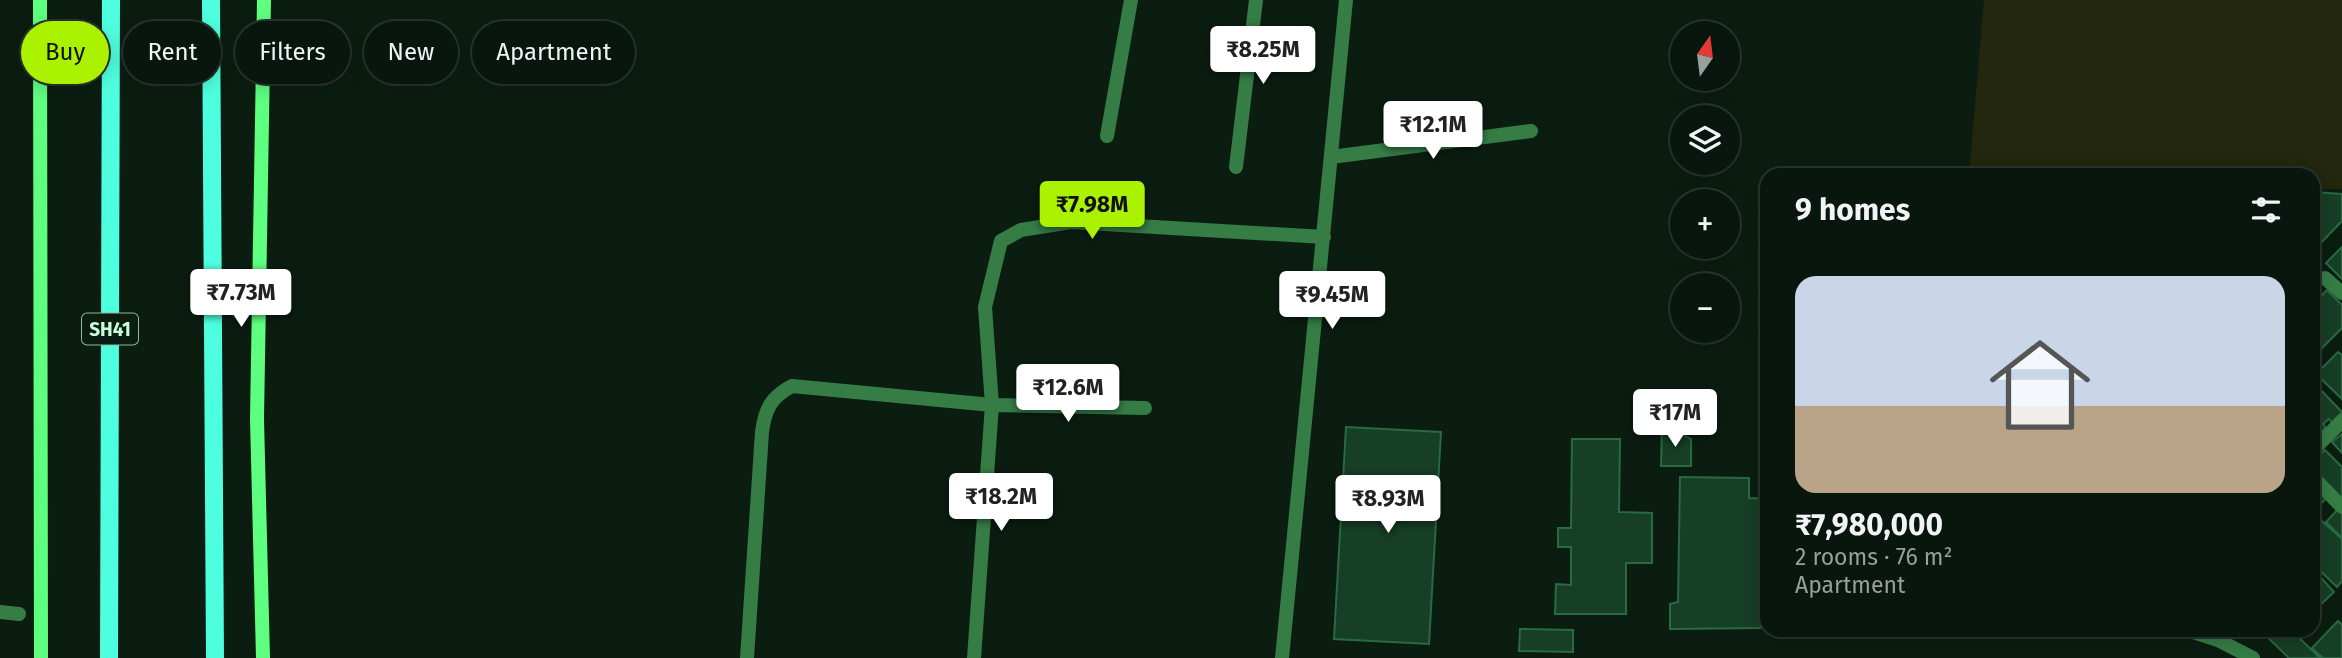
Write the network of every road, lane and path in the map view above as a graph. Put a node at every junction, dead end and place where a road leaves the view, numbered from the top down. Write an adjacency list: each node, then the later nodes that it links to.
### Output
1 (40, 0): 24 (street)
2 (111, 0): 25 (main road, SH41)
3 (211, 0): 26 (main road)
4 (264, 0): 27 (street)
5 (1131, 0): 9 (street)
6 (1256, 0): 11 (street)
7 (1346, 0): 10 (street)
8 (1531, 131): 10 (street)
9 (1107, 136)
10 (1331, 157): 12 (street)
11 (1236, 167)
12 (1324, 237): 15 (street); 30 (street)
13 (2325, 278): 14 (street)
14 (2342, 293)
15 (992, 405): 16 (street); 28 (street); 29 (street)
16 (1145, 408)
17 (2342, 421): 18 (street)
18 (2320, 443)
19 (2320, 484): 20 (street)
20 (2342, 507)
21 (0, 612): 22 (street)
22 (19, 614)
23 (2211, 637): 31 (street)
24 (41, 658)
25 (109, 658)
26 (215, 658)
27 (263, 658)
28 (747, 658)
29 (974, 658)
30 (1282, 658)
31 (2253, 658)

